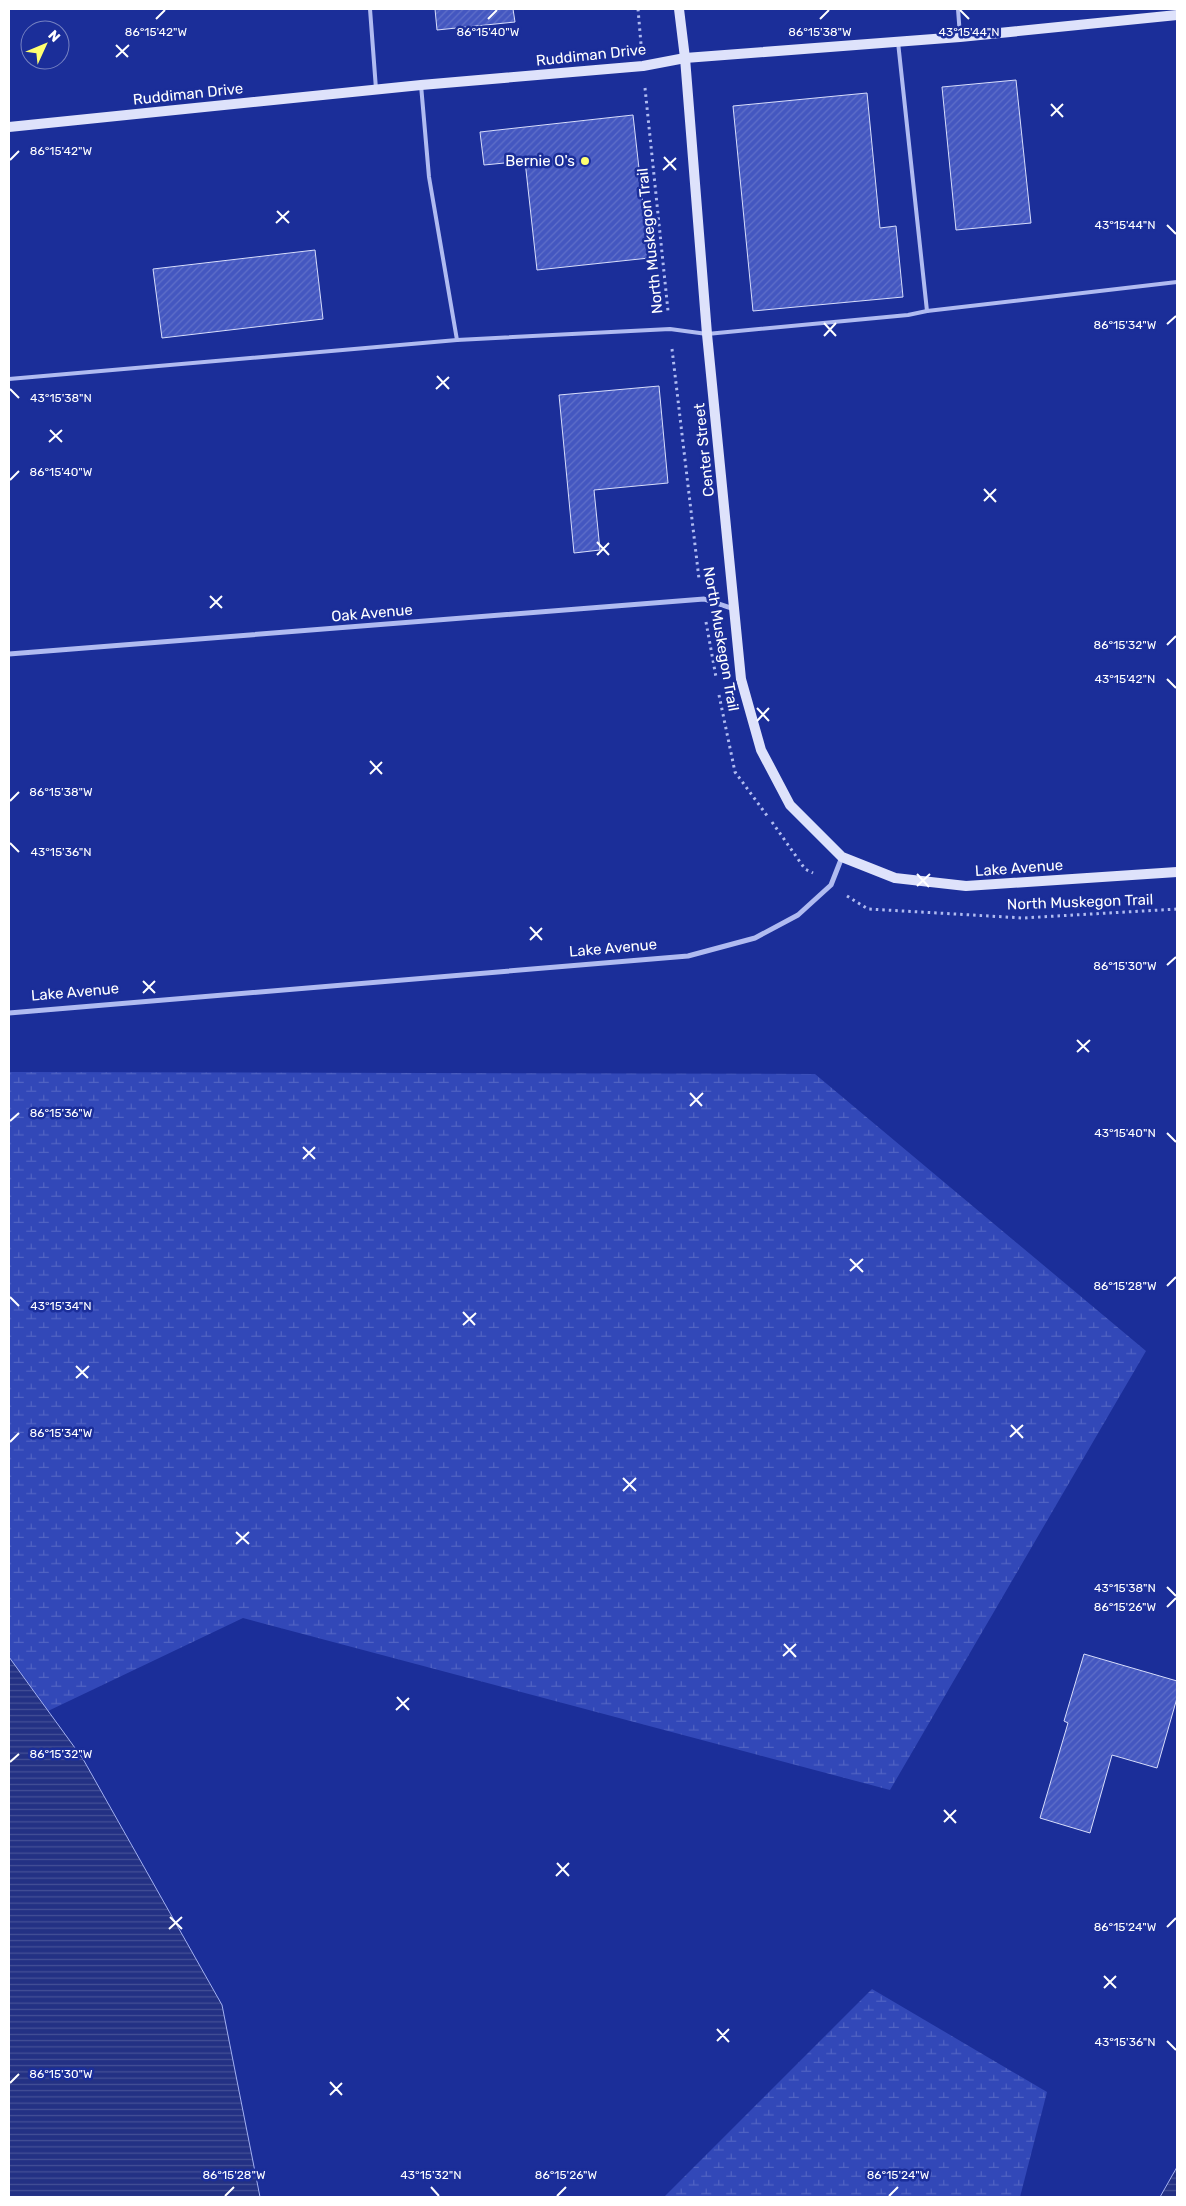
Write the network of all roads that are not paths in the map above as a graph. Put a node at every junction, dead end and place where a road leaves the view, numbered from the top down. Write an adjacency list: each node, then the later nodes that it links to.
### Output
1 (370, 9): 9 (lane)
2 (679, 9): 7 (street, Center Street)
3 (958, 9): 5 (lane)
4 (1177, 15): 5 (street, Ruddiman Drive)
5 (960, 38): 6 (street, Ruddiman Drive)
6 (898, 42): 7 (street, Ruddiman Drive); 12 (lane)
7 (685, 58): 8 (street, Ruddiman Drive); 13 (street, Center Street)
8 (421, 85): 9 (street, Ruddiman Drive); 14 (lane)
9 (376, 90): 10 (street, Ruddiman Drive)
10 (9, 127)
11 (1177, 282): 12 (lane)
12 (927, 311): 13 (lane)
13 (707, 334): 14 (lane); 16 (street, Center Street)
14 (457, 340): 15 (lane)
15 (9, 379)
16 (735, 609): 17 (street, Oak Avenue); 18 (street, Center Street)
17 (9, 654)
18 (842, 857): 19 (street, Lake Avenue); 20 (street, Lake Avenue)
19 (1177, 872)
20 (9, 1013)

